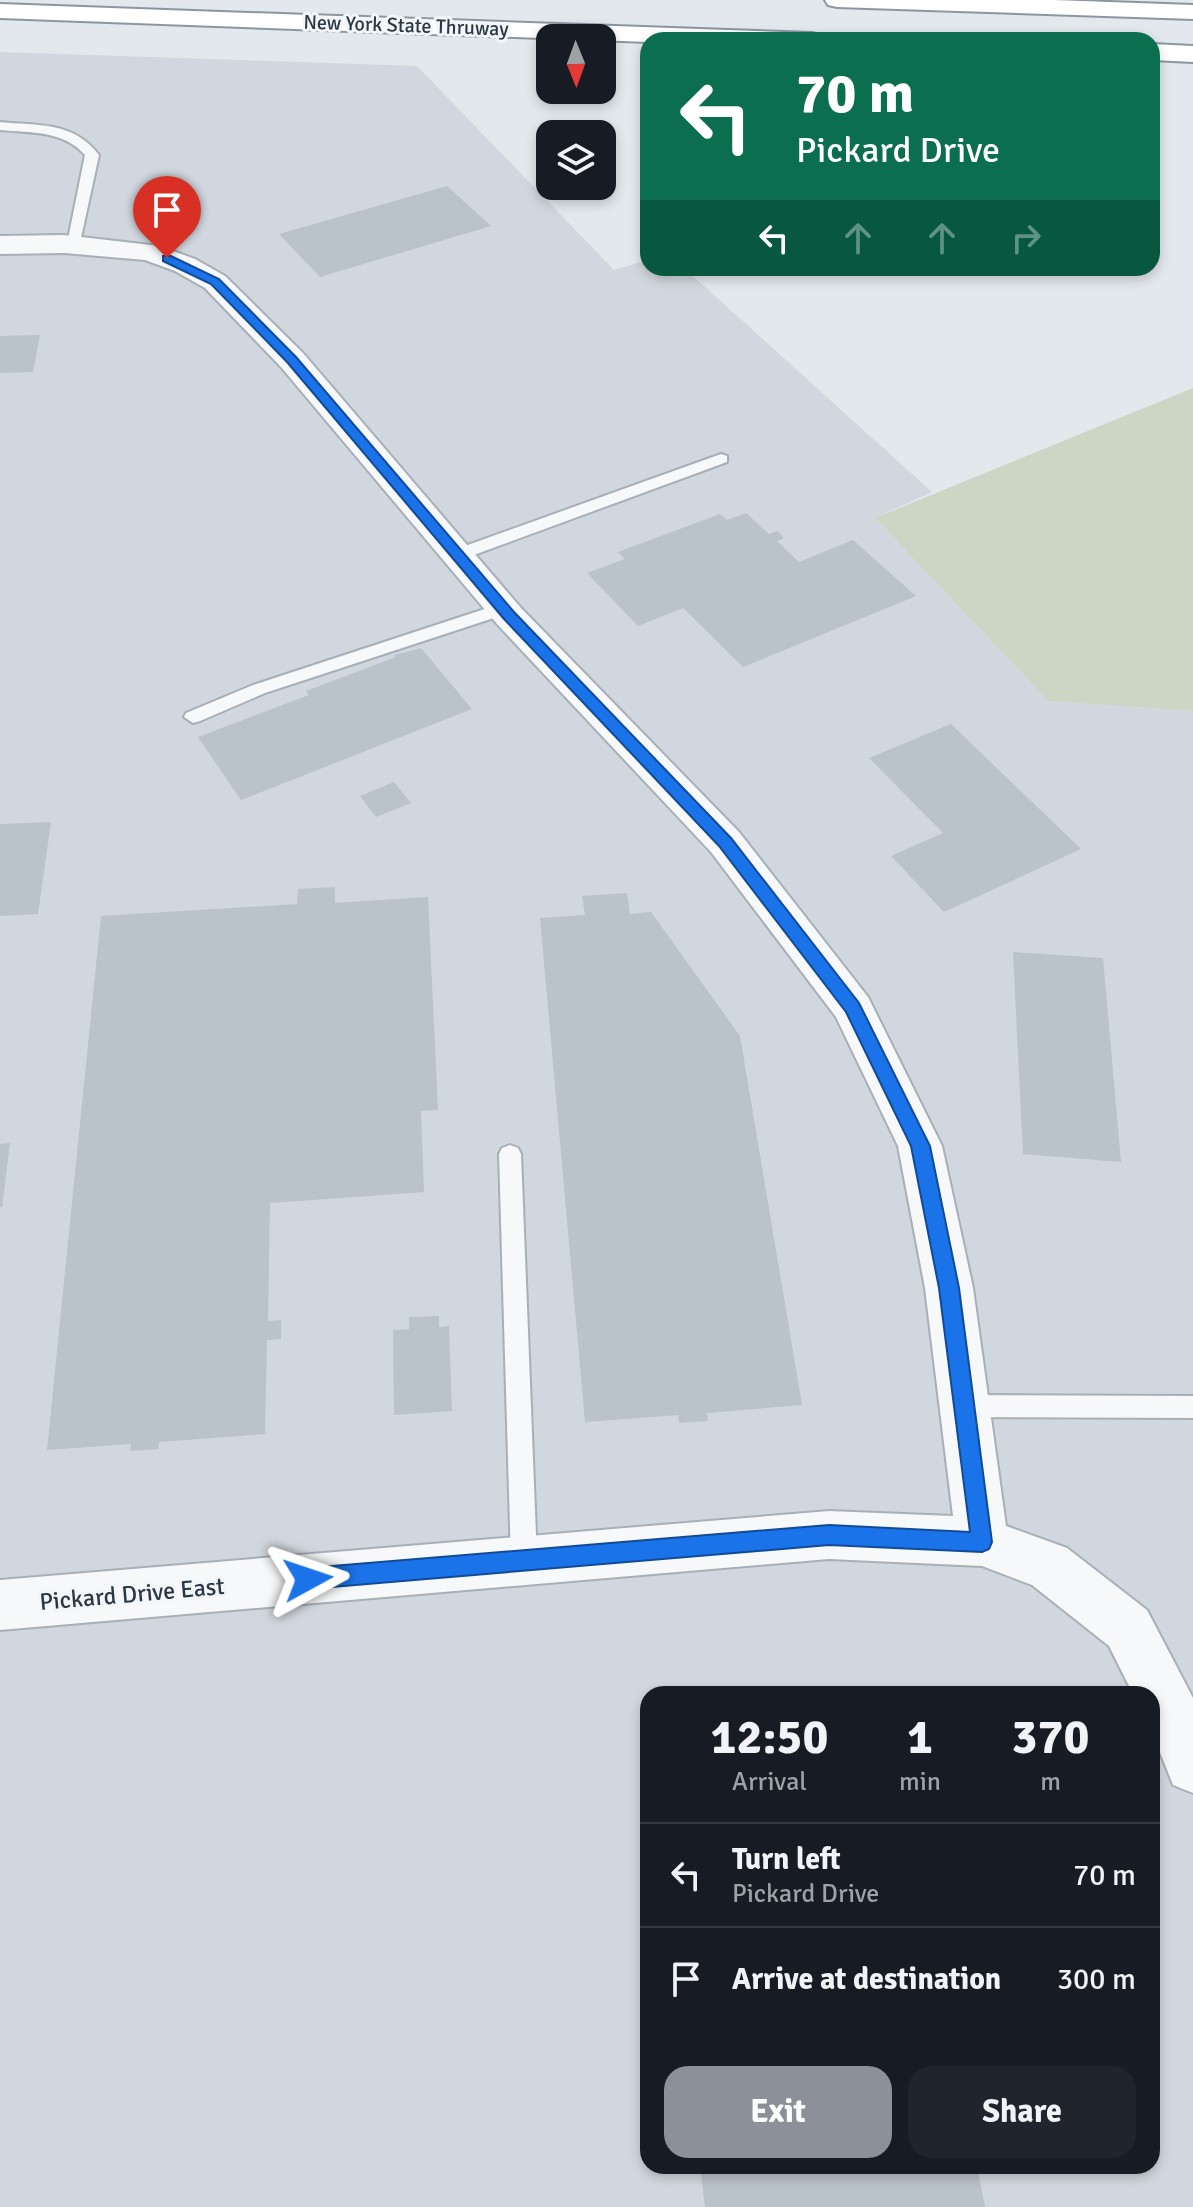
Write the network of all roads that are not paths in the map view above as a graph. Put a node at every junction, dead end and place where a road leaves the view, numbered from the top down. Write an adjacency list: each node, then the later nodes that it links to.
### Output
1 (837, 0): 3 (highway)
2 (0, 11): 4 (highway, New York State Thruway)
3 (1193, 12)
4 (640, 34)
5 (1160, 52): 6 (highway)
6 (1193, 54)
7 (0, 126): 8 (lane)
8 (74, 244): 9 (street); 11 (street)
9 (0, 245)
10 (721, 459): 11 (lane)
11 (457, 555): 12 (street)
12 (503, 609): 13 (lane); 15 (street)
13 (193, 717)
14 (510, 1154): 18 (lane)
15 (965, 1406): 16 (lane); 17 (street)
16 (1193, 1407)
17 (982, 1542): 18 (street, Pickard Drive East); 20 (street, Pickard Drive East)
18 (524, 1560): 19 (street, Pickard Drive East)
19 (0, 1605)
20 (1158, 1686)
21 (1160, 1690): 22 (street, Pickard Drive East)
22 (1193, 1765)

